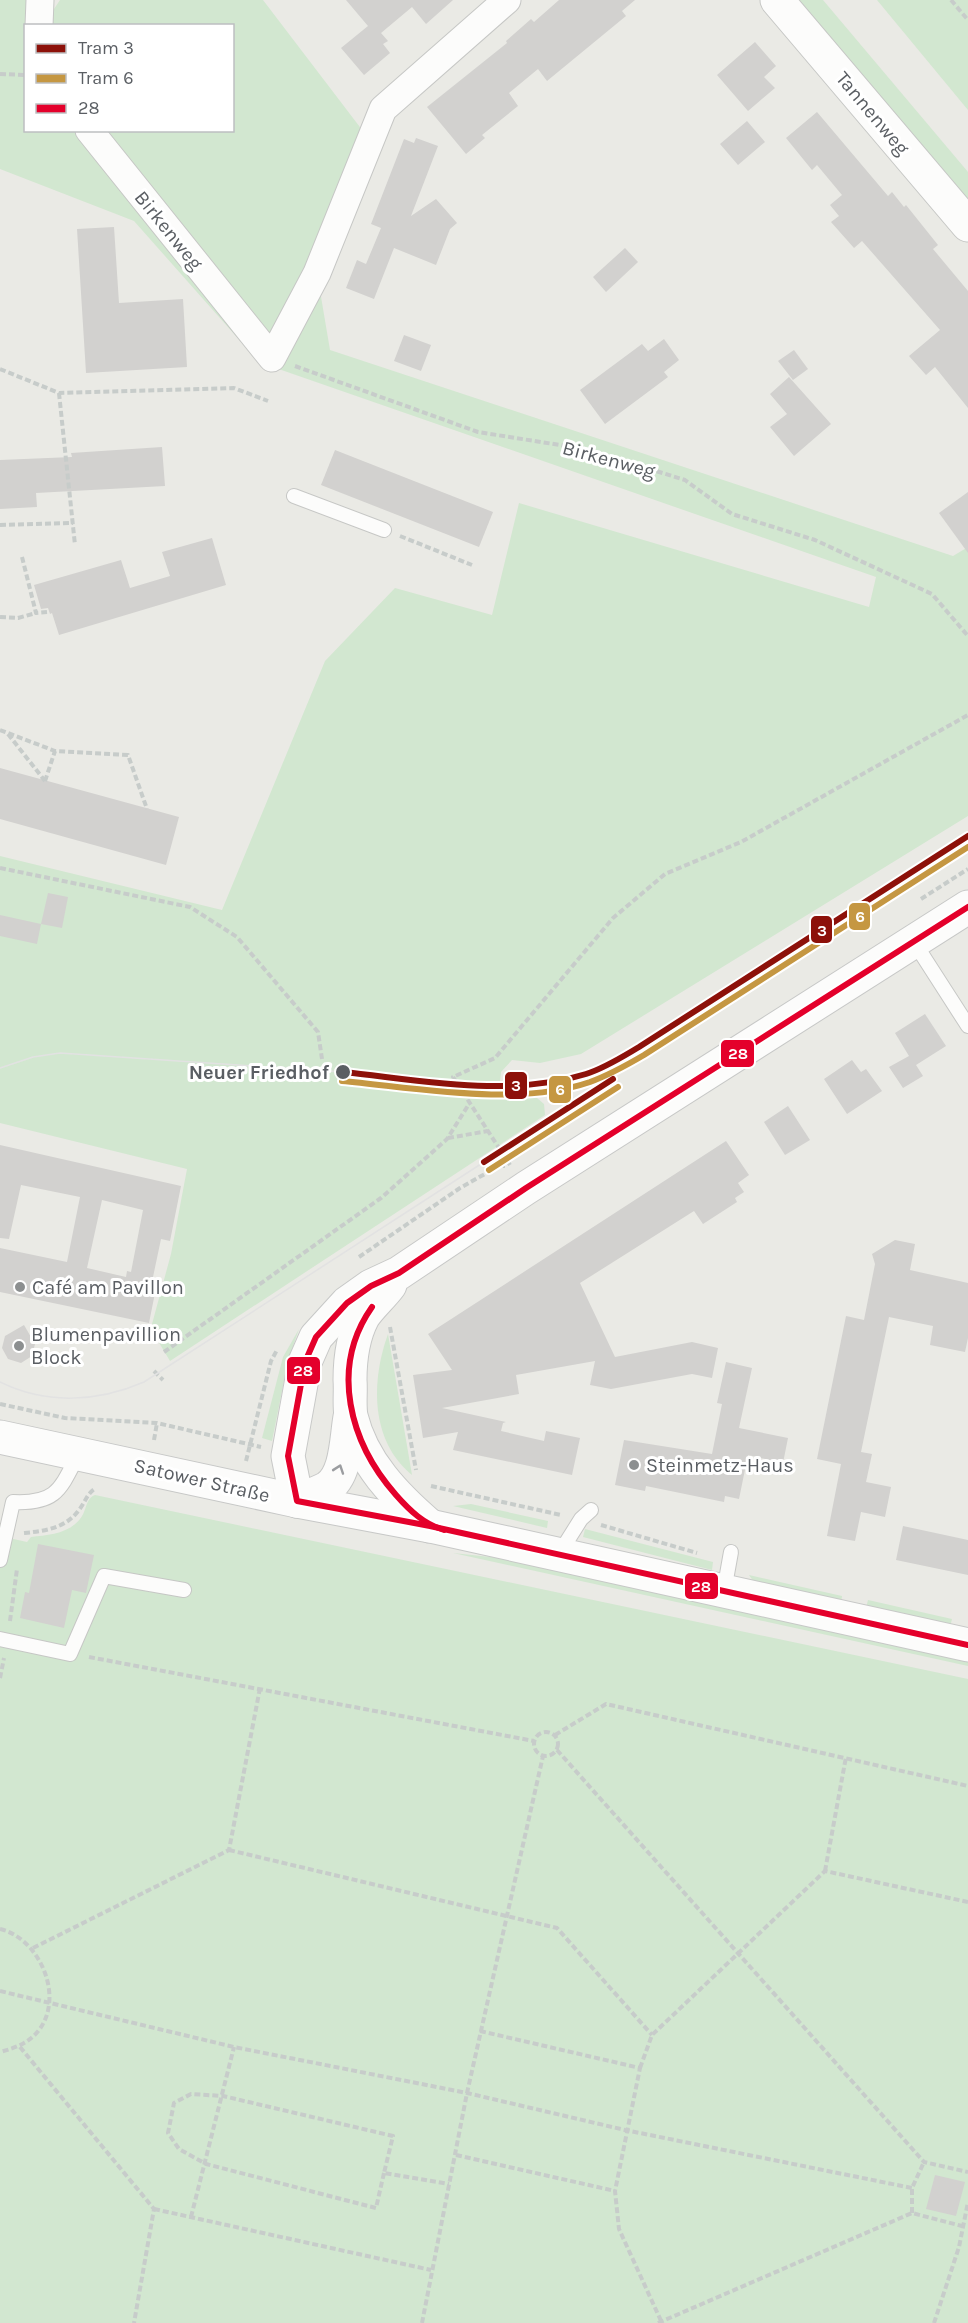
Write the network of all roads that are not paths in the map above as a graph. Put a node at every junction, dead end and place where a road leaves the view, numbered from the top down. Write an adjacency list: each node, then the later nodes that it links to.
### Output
1 (40, 0): 4 (street)
2 (507, 0): 5 (street, Birkenweg)
3 (777, 0): 6 (main road, Tannenweg)
4 (39, 24)
5 (91, 132)
6 (968, 225)
7 (294, 496): 8 (lane)
8 (384, 530)
9 (968, 907): 10 (main road)
10 (912, 940): 11 (lane); 12 (main road)
11 (968, 1026)
12 (399, 1273): 13 (main road); 17 (main road)
13 (351, 1415): 17 (main road, one-way to 13); 20 (main road)
14 (0, 1437): 15 (main road, Satower Straße)
15 (95, 1456): 17 (main road, Satower Straße); 18 (lane)
16 (0, 1494): 18 (lane)
17 (297, 1501): 20 (main road, Satower Straße)
18 (13, 1502): 22 (lane)
19 (586, 1515): 21 (lane)
20 (430, 1527): 21 (main road, Satower Straße)
21 (558, 1556): 25 (main road, Satower Straße)
22 (0, 1560)
23 (184, 1590): 24 (lane)
24 (3, 1640)
25 (968, 1645)

